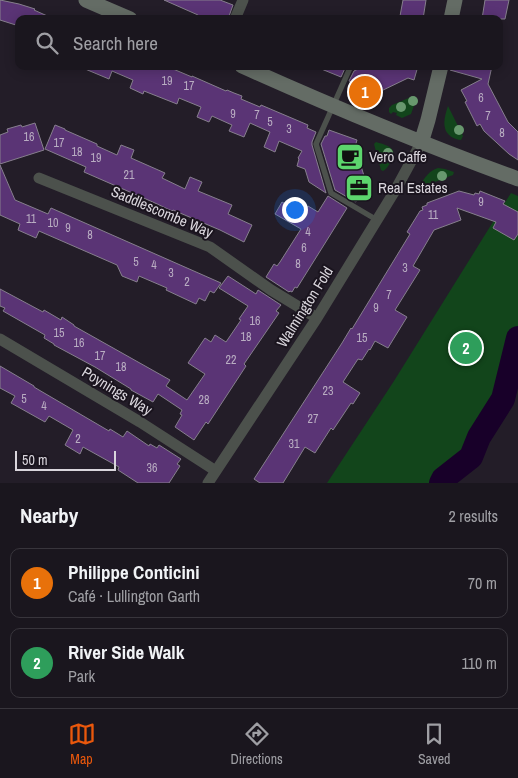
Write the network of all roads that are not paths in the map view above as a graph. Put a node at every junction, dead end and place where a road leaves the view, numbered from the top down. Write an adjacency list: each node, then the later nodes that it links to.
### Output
1 (86, 0): 4 (street)
2 (243, 0): 5 (street)
3 (455, 0): 6 (street)
4 (121, 15)
5 (237, 15)
6 (452, 15)
7 (251, 70): 10 (street)
8 (349, 70): 10 (lane)
9 (440, 70): 11 (street)
10 (333, 106): 11 (street); 14 (lane)
11 (421, 143): 13 (street); 14 (street, Walmington Fold)
12 (39, 178): 15 (street, Saddlescombe Way)
13 (518, 179)
14 (377, 220): 15 (street, Walmington Fold)
15 (317, 318): 17 (street, Walmington Fold)
16 (0, 339): 17 (street, Poynings Way)
17 (216, 471): 18 (street, Walmington Fold)
18 (208, 483)

